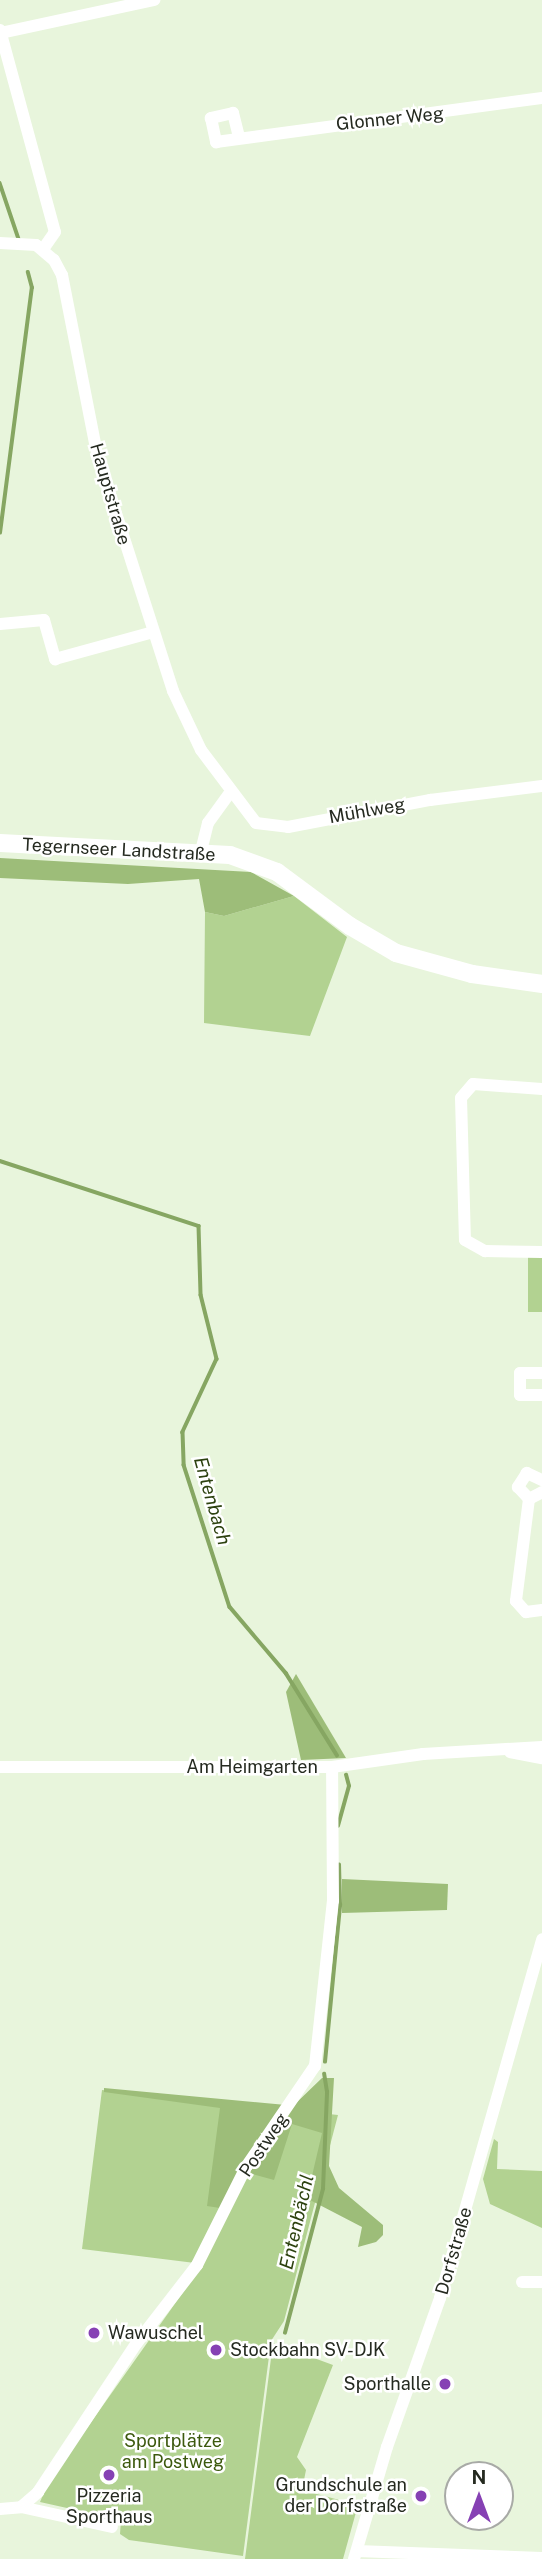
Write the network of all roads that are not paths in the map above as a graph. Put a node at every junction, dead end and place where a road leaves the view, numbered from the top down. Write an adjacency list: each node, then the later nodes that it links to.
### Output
1 (154, 0): 2 (street)
2 (0, 32): 6 (street)
3 (542, 98): 4 (street, Glonner Weg)
4 (239, 137)
5 (0, 243): 6 (street, Hauptstraße)
6 (43, 250): 8 (street, Hauptstraße)
7 (0, 624): 8 (street)
8 (153, 632): 9 (street, Hauptstraße)
9 (218, 774): 11 (street, Mühlweg)
10 (542, 786): 11 (street, Mühlweg)
11 (230, 793): 13 (street)
12 (0, 843): 13 (main road, Tegernseer Landstraße)
13 (201, 851): 14 (main road, Tegernseer Landstraße)
14 (542, 984)
15 (542, 1089): 16 (street)
16 (542, 1252)
17 (542, 1373): 18 (street)
18 (542, 1395)
19 (542, 1480): 21 (street)
20 (542, 1492): 21 (street)
21 (529, 1499): 22 (street)
22 (542, 1610)
23 (542, 1747): 24 (street, Am Heimgarten)
24 (503, 1751): 25 (street, Am Heimgarten); 27 (street, Am Heimgarten)
25 (542, 1758)
26 (0, 1767): 27 (street, Am Heimgarten)
27 (332, 1767): 31 (street, Postweg)
28 (542, 1939): 34 (street, Dorfstraße)
29 (522, 2282): 30 (street)
30 (542, 2282)
31 (21, 2507): 32 (street); 33 (street)
32 (0, 2509)
33 (112, 2527)
34 (356, 2555): 35 (street)
35 (515, 2558): 36 (street)
36 (542, 2558)

